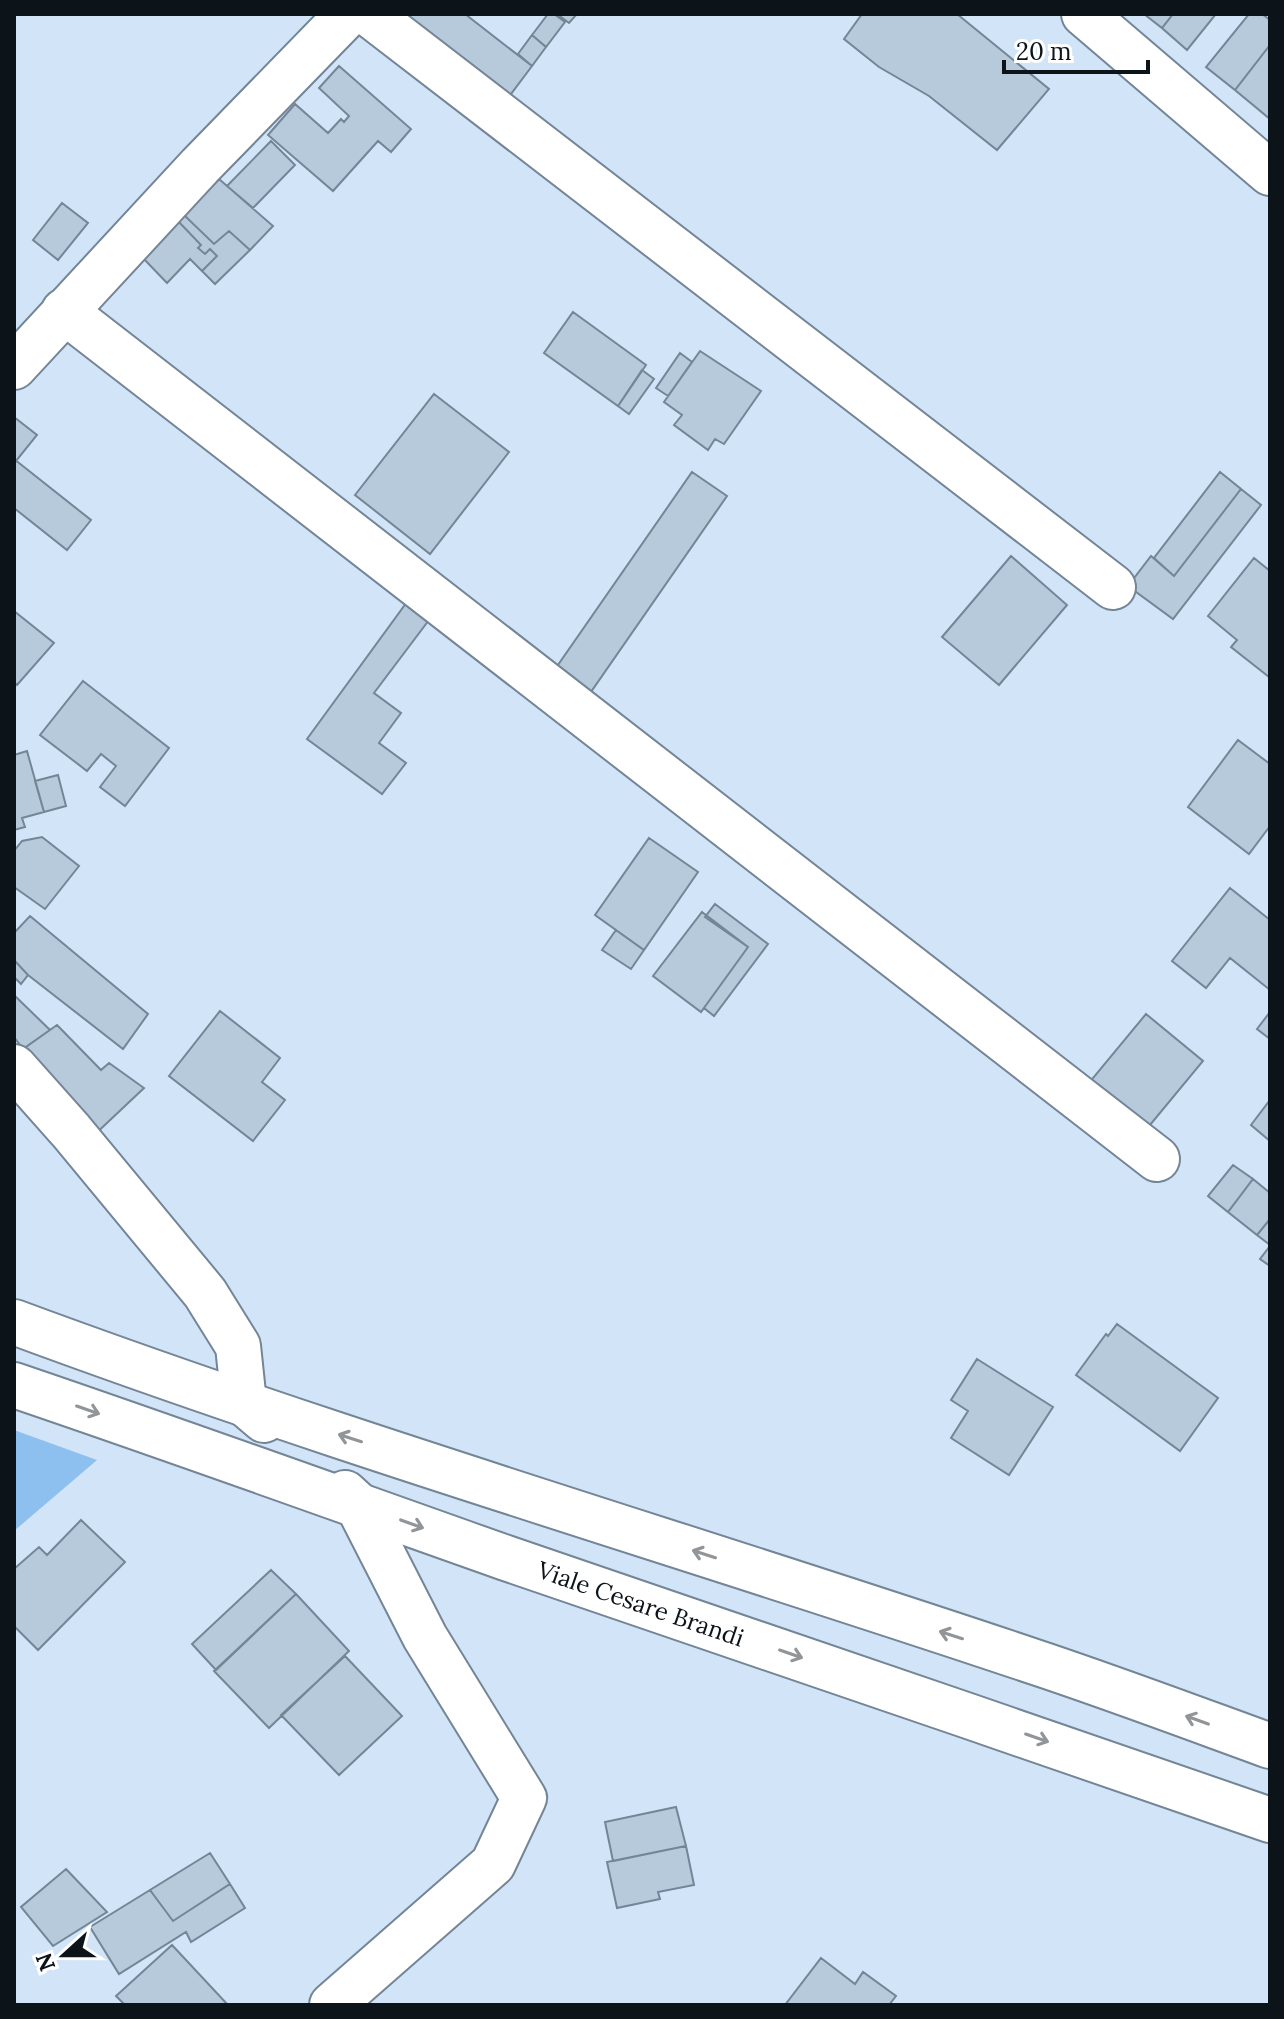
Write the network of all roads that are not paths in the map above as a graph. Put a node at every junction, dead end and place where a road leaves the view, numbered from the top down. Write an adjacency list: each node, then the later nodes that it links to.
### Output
1 (348, 14): 5 (street)
2 (369, 14): 7 (street)
3 (1084, 14): 4 (street)
4 (1270, 173)
5 (64, 311): 6 (street); 9 (street)
6 (14, 367)
7 (1113, 587)
8 (14, 1067): 12 (street)
9 (1157, 1159)
10 (14, 1322): 12 (street)
11 (14, 1385): 13 (street, Viale Cesare Brandi, one-way to 13)
12 (244, 1403): 13 (street); 14 (street, one-way to 12)
13 (357, 1504): 15 (street, Viale Cesare Brandi, one-way to 15); 16 (street)
14 (1270, 1746)
15 (1270, 1820)
16 (332, 2005)

